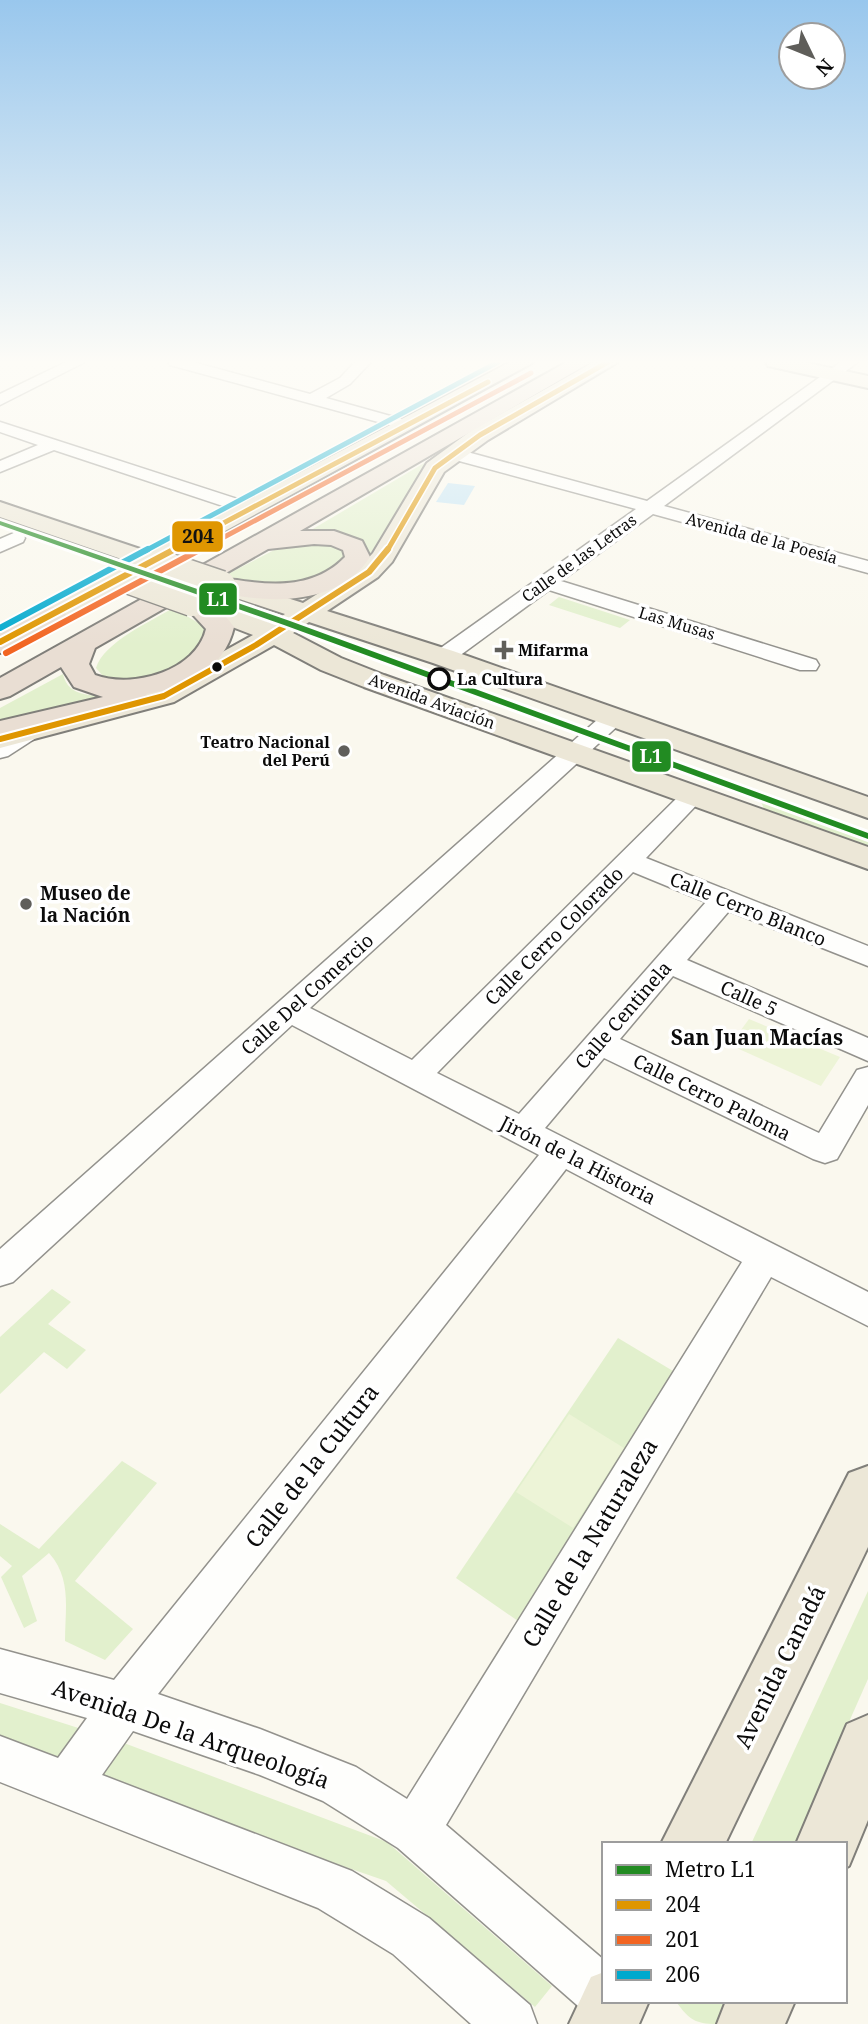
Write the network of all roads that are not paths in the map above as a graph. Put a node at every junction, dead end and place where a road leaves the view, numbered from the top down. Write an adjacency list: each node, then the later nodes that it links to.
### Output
1 (25, 456): 10 (street)
2 (92, 456): 14 (street)
3 (348, 456): 14 (main road)
4 (380, 456): 11 (highway)
5 (396, 456): 11 (highway)
6 (429, 456): 11 (highway)
7 (451, 456): 24 (main road)
8 (483, 456): 12 (street, Avenida de la Poesía)
9 (717, 456): 12 (street, Calle de las Letras)
10 (0, 467)
11 (358, 479): 16 (highway); 31 (highway)
12 (655, 503): 17 (street, Avenida de la Poesía); 19 (street, Avenida de la Poesía); 21 (street, Calle de las Letras)
13 (0, 509): 18 (main road)
14 (250, 509): 18 (main road)
15 (5, 539): 20 (main road, Avenida Aviación)
16 (245, 551): 22 (highway); 27 (highway)
17 (868, 555)
18 (155, 563): 20 (main road); 22 (main road, bridge)
19 (868, 567)
20 (126, 578): 23 (main road, Avenida Aviación, bridge); 25 (main road)
21 (545, 582): 29 (street, Calle de las Letras); 30 (street, Las Musas)
22 (222, 585): 24 (main road)
23 (194, 603): 26 (main road, Avenida Aviación); 27 (highway)
24 (307, 613): 26 (main road); 29 (main road)
25 (53, 615): 28 (highway)
26 (274, 634): 32 (main road); 39 (main road, Avenida Aviación)
27 (84, 642): 33 (highway)
28 (0, 643)
29 (443, 657): 34 (main road)
30 (808, 664)
31 (0, 665)
32 (191, 682): 35 (main road); 36 (highway)
33 (0, 690)
34 (614, 717): 39 (street, Calle Del Comercio); 41 (main road)
35 (34, 729): 37 (main road); 38 (street)
36 (0, 730)
37 (0, 739)
38 (0, 751)
39 (575, 753): 40 (main road, Avenida Aviación); 48 (street, Calle Del Comercio)
40 (694, 796): 42 (main road, Avenida Aviación); 44 (street, Calle Cerro Colorado)
41 (857, 804): 42 (main road)
42 (815, 840): 43 (main road, Avenida Aviación)
43 (868, 859)
44 (629, 861): 45 (street, Calle Cerro Blanco); 51 (street, Calle Cerro Colorado)
45 (724, 899): 46 (street, Calle Cerro Blanco); 47 (street, Calle Centinela)
46 (868, 957)
47 (669, 963): 49 (street, Calle Centinela); 50 (street, Calle 5)
48 (289, 1010): 51 (street, Jirón de la Historia); 56 (street, Calle Del Comercio)
49 (600, 1043): 52 (street, Calle Cerro Paloma); 53 (street, Calle Centinela)
50 (868, 1050)
51 (415, 1076): 53 (street, Jirón de la Historia)
52 (868, 1078)
53 (523, 1131): 54 (street, Jirón de la Historia)
54 (561, 1151): 55 (street, Jirón de la Historia); 60 (street, Calle de la Cultura)
55 (765, 1256): 57 (street, Jirón de la Historia); 64 (street, Calle de la Naturaleza)
56 (0, 1271)
57 (868, 1310)
58 (868, 1491): 65 (main road, Avenida Canadá)
59 (0, 1671): 60 (street, Avenida De la Arqueología)
60 (122, 1706): 63 (street, Calle de la Cultura); 64 (street, Avenida De la Arqueología)
61 (868, 1745): 66 (main road)
62 (0, 1759): 63 (street)
63 (67, 1785): 69 (street)
64 (415, 1831): 67 (street, Avenida De la Arqueología)
65 (693, 1842)
66 (828, 1842)
67 (602, 1999)
68 (760, 2003): 70 (main road)
69 (511, 2024)
70 (751, 2024)

